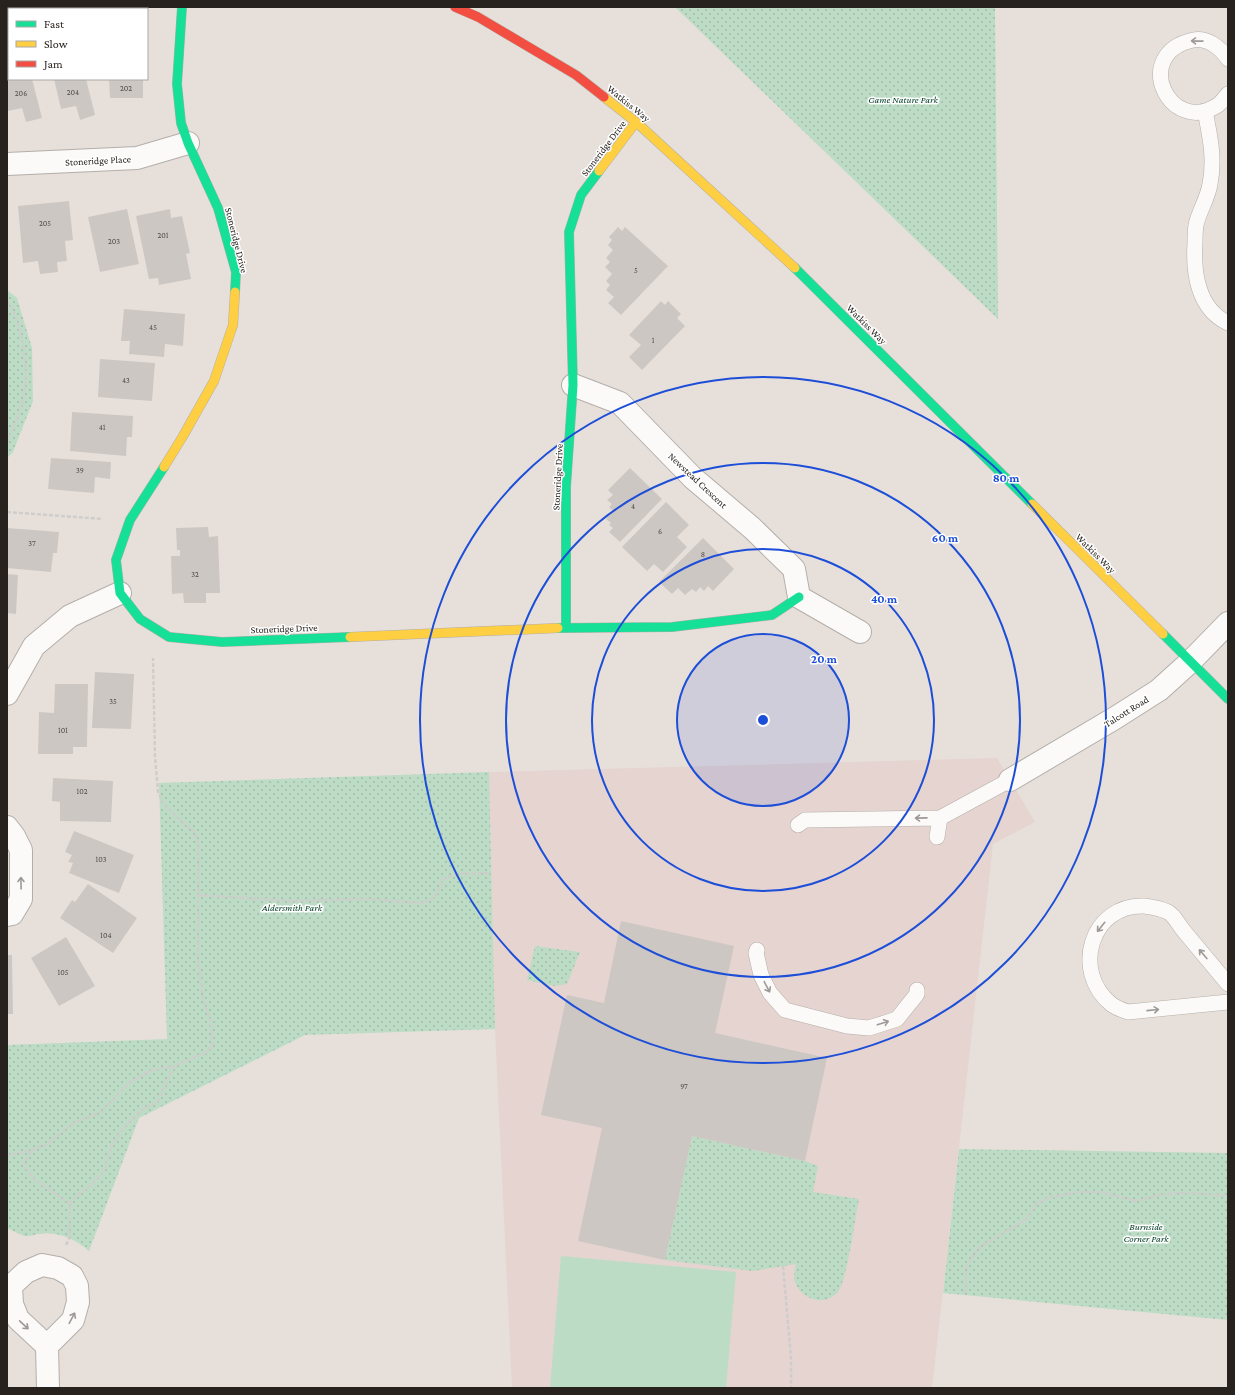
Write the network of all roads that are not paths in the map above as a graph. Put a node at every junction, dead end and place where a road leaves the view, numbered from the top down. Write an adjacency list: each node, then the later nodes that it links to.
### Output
1 (182, 7): 7 (street, Stoneridge Drive)
2 (455, 7): 6 (street, Watkiss Way)
3 (1228, 59): 5 (lane, one-way to 5)
4 (1228, 94): 5 (lane)
5 (1205, 111): 9 (lane)
6 (636, 122): 10 (street, Stoneridge Drive); 16 (street, Watkiss Way)
7 (188, 143): 8 (street, Stoneridge Place); 11 (street, Stoneridge Drive)
8 (7, 164)
9 (1228, 323)
10 (573, 385): 12 (street, Newstead Crescent); 14 (street, Stoneridge Drive)
11 (120, 593): 14 (street, Stoneridge Drive); 17 (street)
12 (799, 596): 14 (street); 15 (street)
13 (1228, 623): 16 (street, Talcott Road)
14 (566, 628)
15 (860, 632)
16 (1190, 662): 18 (street, Watkiss Way); 19 (street, Talcott Road)
17 (7, 694)
18 (1228, 700)
19 (1010, 780): 20 (lane)
20 (940, 818): 21 (lane, one-way to 21); 23 (lane)
21 (798, 825)
22 (7, 827): 24 (street, one-way to 22)
23 (937, 838)
24 (7, 915)
25 (757, 950): 27 (lane, one-way to 27)
26 (1228, 984): 28 (lane, one-way to 28)
27 (917, 990)
28 (1228, 1002)
29 (47, 1346): 29 (street, one-way to 29); 30 (street)
30 (48, 1388)

